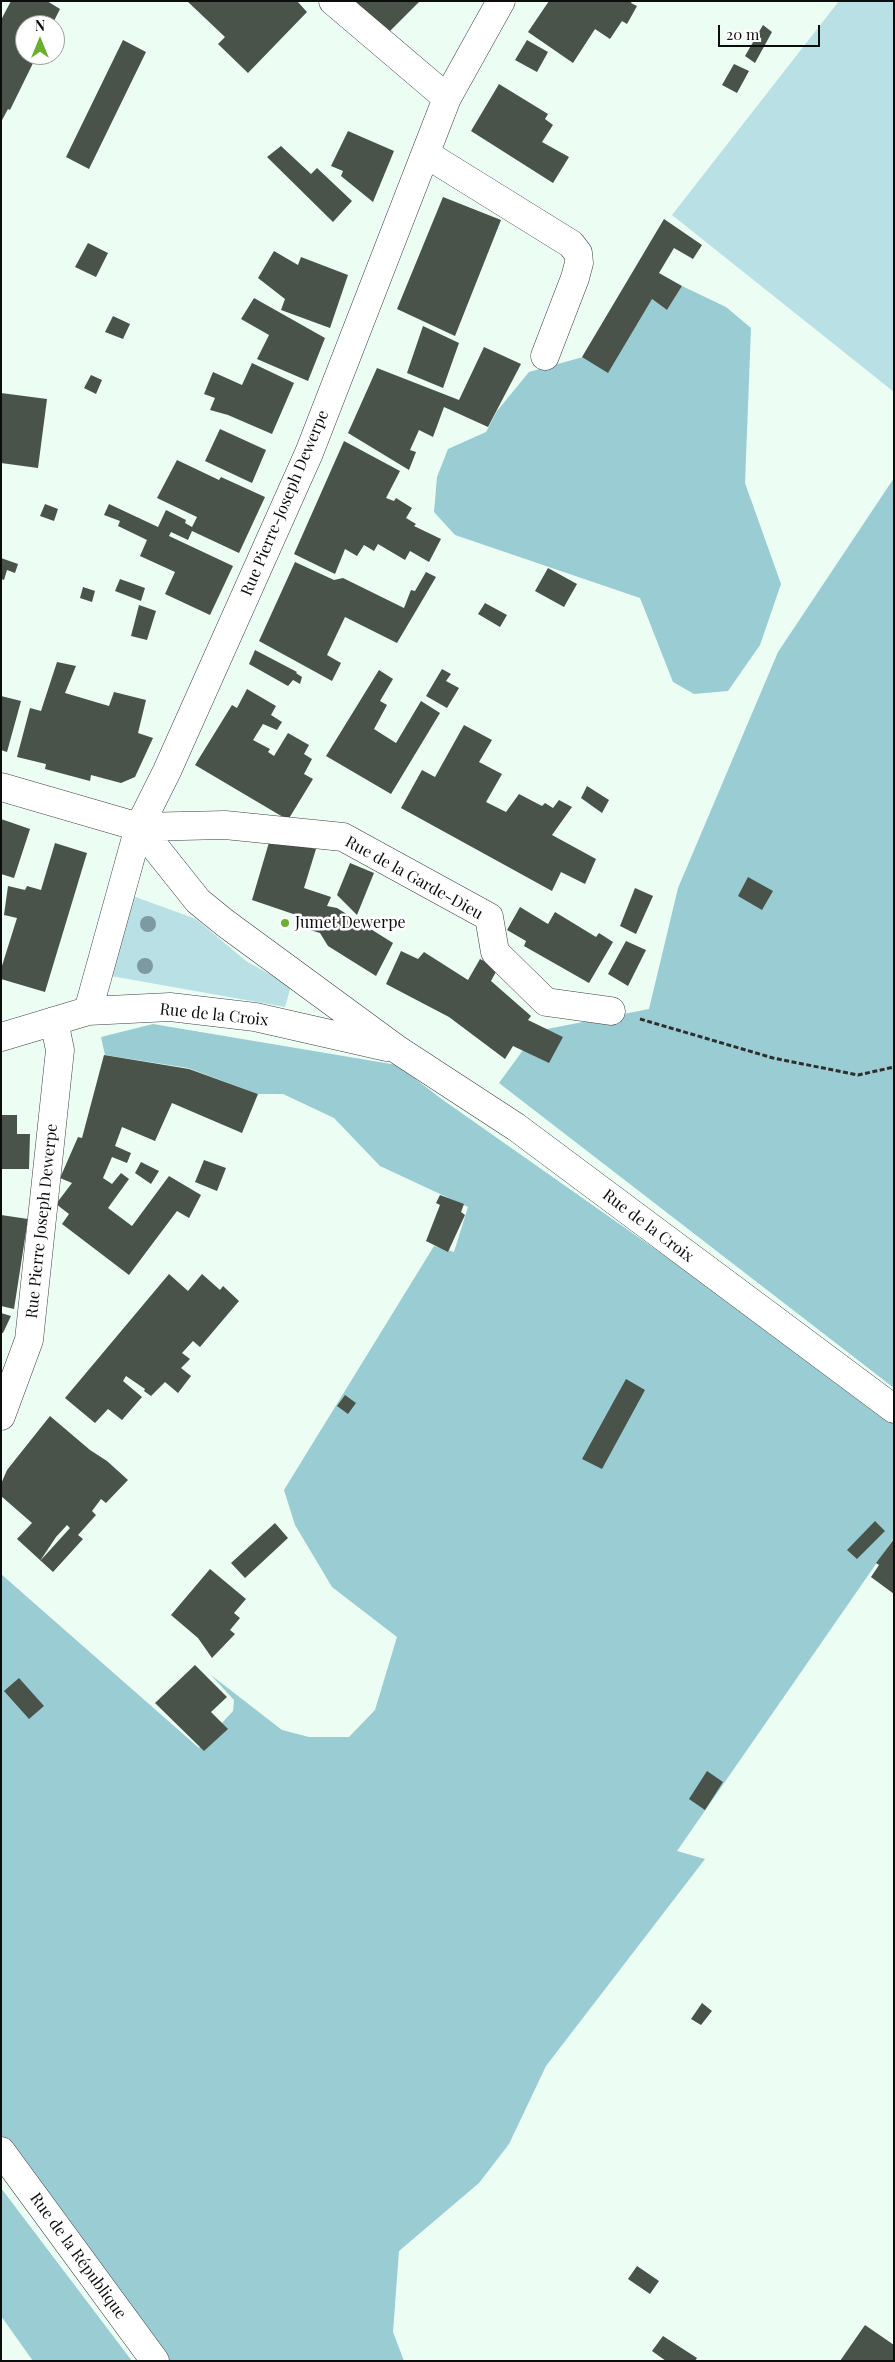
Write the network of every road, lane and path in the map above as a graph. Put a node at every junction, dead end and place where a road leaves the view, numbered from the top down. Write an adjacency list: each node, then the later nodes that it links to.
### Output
1 (333, 1): 3 (street)
2 (501, 1): 3 (street, Rue Pierre-Joseph Dewerpe)
3 (447, 98): 4 (street, Rue Pierre-Joseph Dewerpe)
4 (426, 154): 5 (street); 7 (street, Rue Pierre-Joseph Dewerpe)
5 (545, 356)
6 (1, 787): 7 (street)
7 (139, 827): 8 (street, Rue de la Garde-Dieu); 9 (street, Rue Pierre-Joseph Dewerpe); 12 (street, Rue de la Croix)
8 (611, 1010): 13 (path)
9 (88, 1011): 10 (street, Rue de la Croix); 12 (street, Rue de la Croix)
10 (54, 1021): 11 (street, Rue de la Croix); 15 (street, Rue Pierre Joseph Dewerpe)
11 (1, 1037)
12 (398, 1050): 14 (street, Rue de la Croix)
13 (894, 1067)
14 (894, 1409)
15 (1, 1416)
16 (1, 2151): 17 (street, Rue de la République)
17 (155, 2361)

